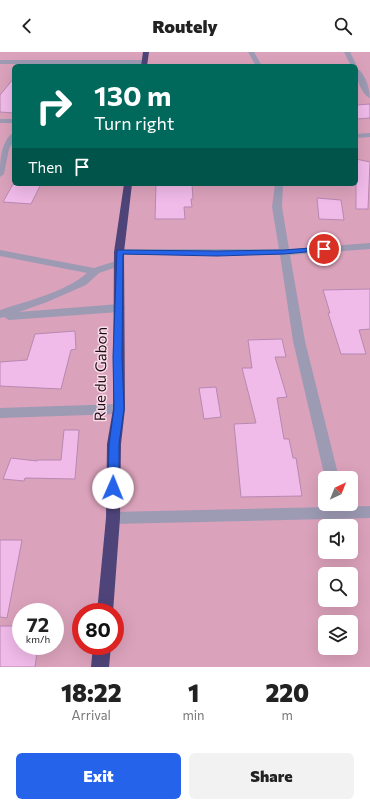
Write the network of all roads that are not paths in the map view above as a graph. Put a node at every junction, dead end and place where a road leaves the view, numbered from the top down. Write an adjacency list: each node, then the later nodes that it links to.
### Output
1 (146, 52): 5 (highway)
2 (251, 52): 6 (street)
3 (346, 52): 7 (street)
4 (0, 62): 5 (street)
5 (145, 64)
6 (258, 64)
7 (353, 64)
8 (358, 74): 9 (street)
9 (370, 96)
10 (0, 121): 11 (street)
11 (12, 121)
12 (370, 135): 13 (street)
13 (358, 136)
14 (12, 138): 15 (street)
15 (0, 174)
16 (128, 186): 21 (highway, Rue du Gabon)
17 (279, 186): 19 (street)
18 (370, 246): 19 (street)
19 (284, 252): 21 (street); 27 (street)
20 (0, 253): 22 (street)
21 (119, 258): 22 (street); 23 (highway, Rue du Gabon)
22 (95, 271): 24 (street)
23 (119, 308): 24 (street); 25 (highway, Rue du Gabon)
24 (0, 315)
25 (119, 409): 26 (street); 31 (highway, Rue du Gabon)
26 (0, 413)
27 (330, 471)
28 (318, 509): 31 (street)
29 (358, 510): 30 (street)
30 (370, 512)
31 (113, 518): 32 (highway, Rue du Gabon)
32 (106, 603)
33 (101, 655): 34 (highway)
34 (100, 667)

